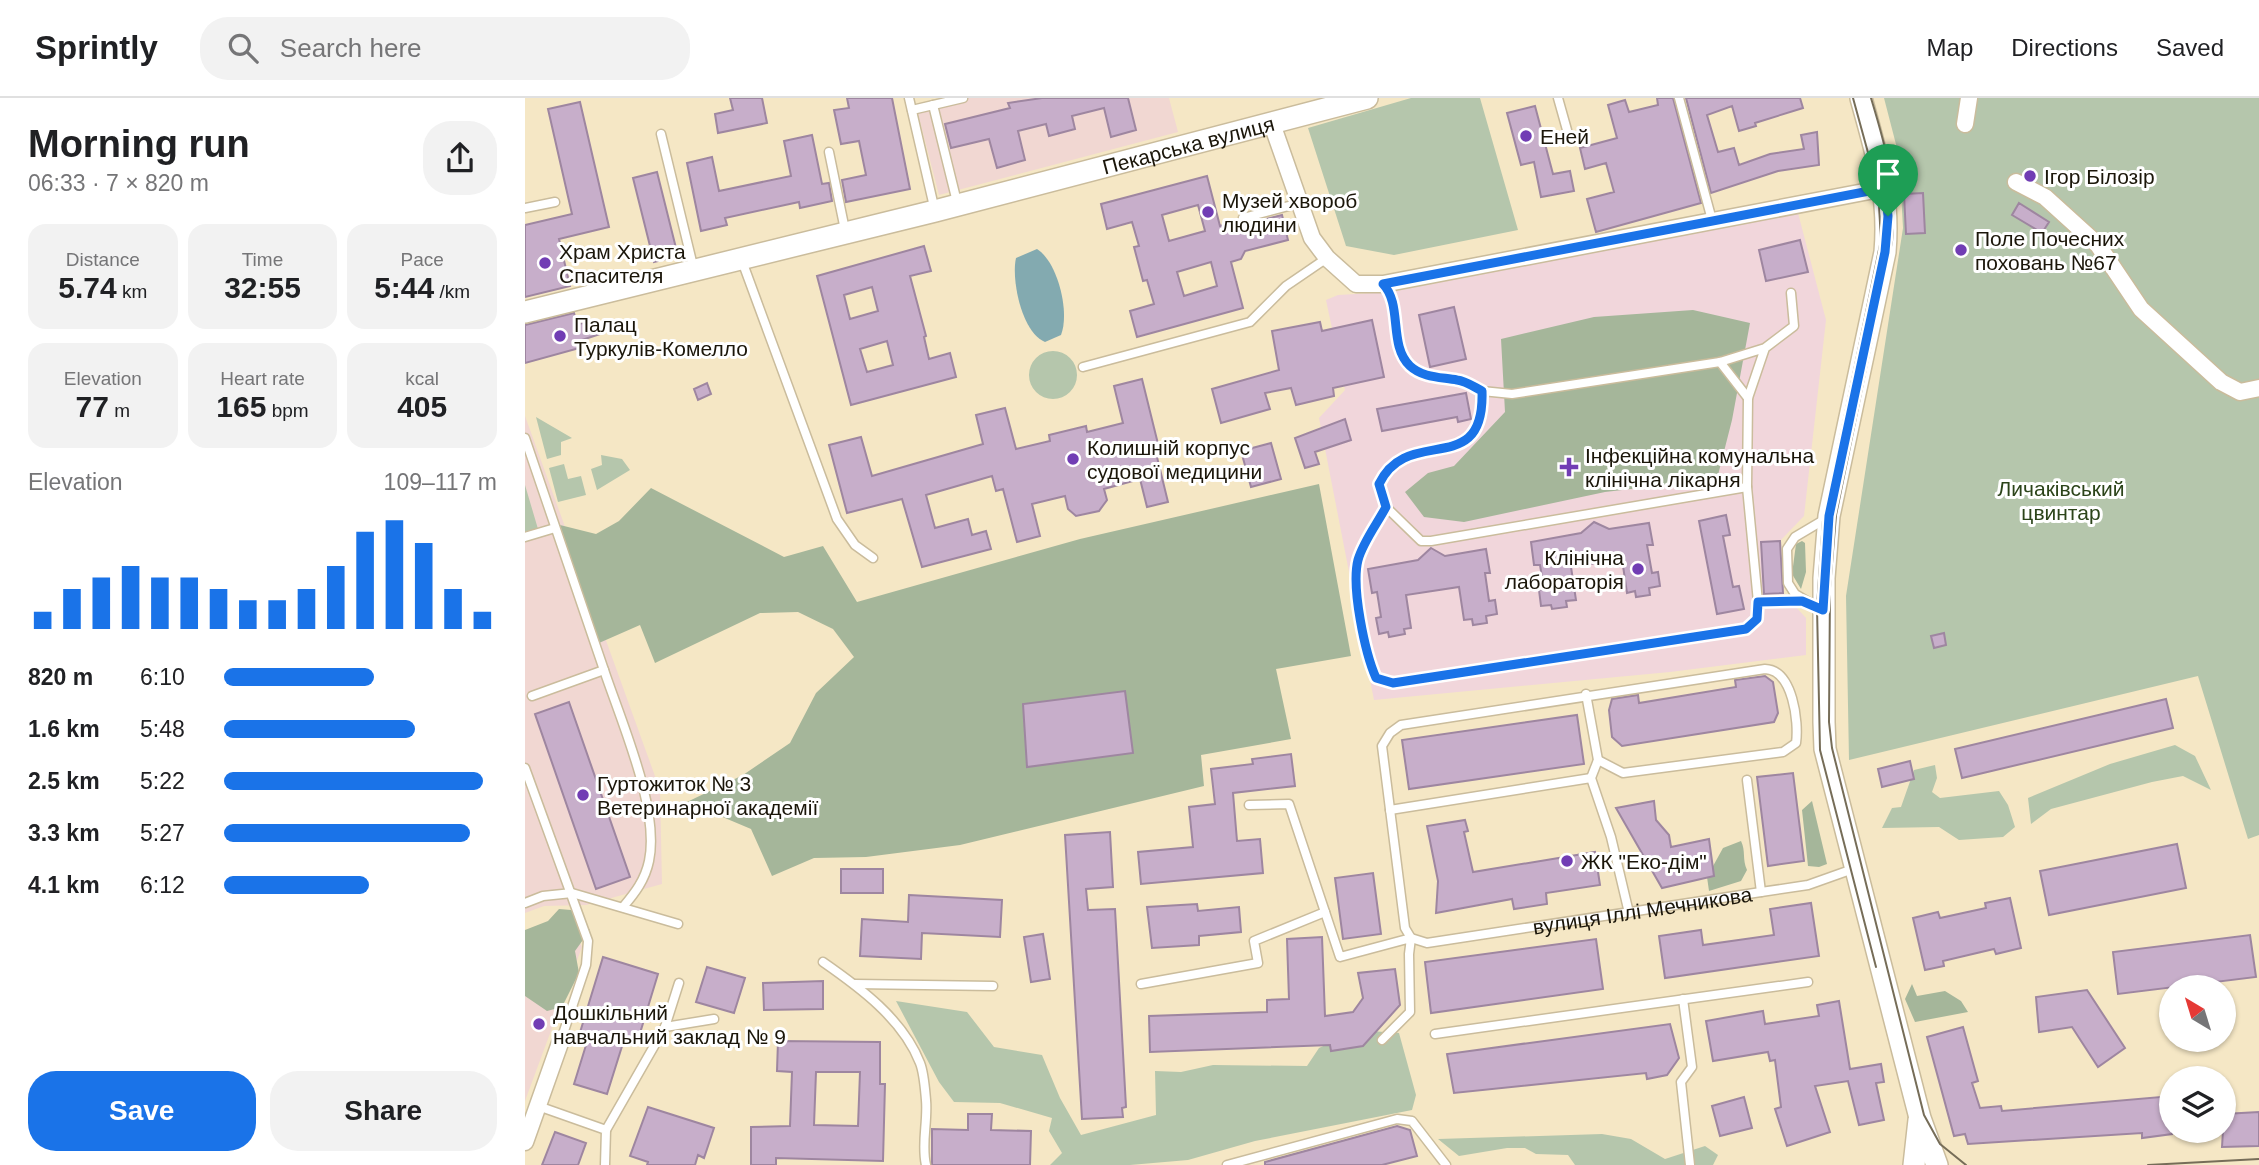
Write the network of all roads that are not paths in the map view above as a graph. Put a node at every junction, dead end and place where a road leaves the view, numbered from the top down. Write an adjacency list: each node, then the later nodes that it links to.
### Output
1 (909, 98): 9 (lane)
2 (963, 98): 8 (lane)
3 (1367, 98): 10 (main road)
4 (1558, 98): 12 (lane)
5 (1679, 98): 23 (lane)
6 (1861, 98): 16 (main road)
7 (1969, 98): 11 (street)
8 (933, 105): 9 (lane); 19 (lane)
9 (912, 110): 21 (lane)
10 (1272, 124): 18 (street, Пекарська вулиця); 19 (main road, Пекарська вулиця)
11 (1965, 124)
12 (1567, 130)
13 (661, 134): 27 (lane)
14 (829, 152): 24 (lane)
15 (2016, 182): 34 (street)
16 (1885, 188): 23 (street, Пекарська вулиця); 40 (main road)
17 (555, 202): 20 (lane)
18 (1300, 203): 22 (lane); 25 (street, Пекарська вулиця)
19 (958, 205): 21 (main road, Пекарська вулиця)
20 (525, 208)
21 (935, 211): 24 (main road, Пекарська вулиця)
22 (1243, 218)
23 (1712, 220): 28 (street, Пекарська вулиця)
24 (846, 233): 26 (main road, Пекарська вулиця)
25 (1327, 258): 28 (street, Пекарська вулиця); 33 (lane)
26 (741, 259): 27 (main road, Пекарська вулиця); 43 (lane)
27 (694, 270): 30 (main road, Пекарська вулиця)
28 (1383, 284): 35 (lane)
29 (1791, 293): 31 (lane)
30 (525, 312)
31 (1765, 348): 32 (lane); 36 (lane)
32 (1720, 362): 35 (lane); 36 (lane)
33 (1083, 367)
34 (2259, 388)
35 (1482, 391): 39 (lane)
36 (1748, 398): 38 (lane)
37 (525, 438): 41 (lane)
38 (1747, 487): 39 (lane); 45 (lane)
39 (1386, 507): 45 (lane)
40 (1829, 516): 44 (lane); 46 (main road)
41 (555, 528): 42 (lane); 47 (lane)
42 (525, 537)
43 (873, 558)
44 (1802, 601): 45 (lane); 46 (lane)
45 (1758, 602)
46 (1823, 610): 56 (main road)
47 (604, 670): 49 (lane); 60 (lane)
48 (1586, 694): 50 (lane); 50 (lane); 55 (lane)
49 (532, 696)
50 (1598, 760): 52 (lane)
51 (525, 768): 58 (lane)
52 (1591, 778): 55 (lane); 62 (lane)
53 (1747, 780): 57 (lane)
54 (1249, 805): 61 (lane)
55 (1390, 810): 64 (lane)
56 (1855, 869): 57 (lane, вулиця Іллі Мечникова); 78 (main road)
57 (1761, 892): 62 (lane, вулиця Іллі Мечникова)
58 (572, 893): 59 (lane); 60 (lane); 76 (lane)
59 (525, 902)
60 (623, 907): 63 (lane)
61 (1325, 912): 64 (lane); 69 (lane)
62 (1629, 913): 64 (lane, вулиця Іллі Мечникова)
63 (678, 924)
64 (1411, 938): 75 (lane)
65 (823, 962): 68 (lane)
66 (1808, 982): 71 (lane)
67 (679, 983): 73 (lane)
68 (856, 984): 70 (lane); 83 (lane)
69 (1141, 984)
70 (993, 986)
71 (1683, 999): 74 (lane); 85 (lane)
72 (714, 1019): 73 (lane)
73 (665, 1027): 79 (lane)
74 (1435, 1034)
75 (1382, 1040)
76 (560, 1043): 77 (street)
77 (538, 1107): 79 (lane); 80 (street)
78 (1920, 1118): 86 (main road); 87 (main road)
79 (606, 1130): 82 (lane)
80 (525, 1142)
81 (1441, 1164): 84 (lane)
82 (605, 1165)
83 (926, 1165)
84 (1227, 1165)
85 (1690, 1165)
86 (1913, 1165)
87 (1937, 1165)

